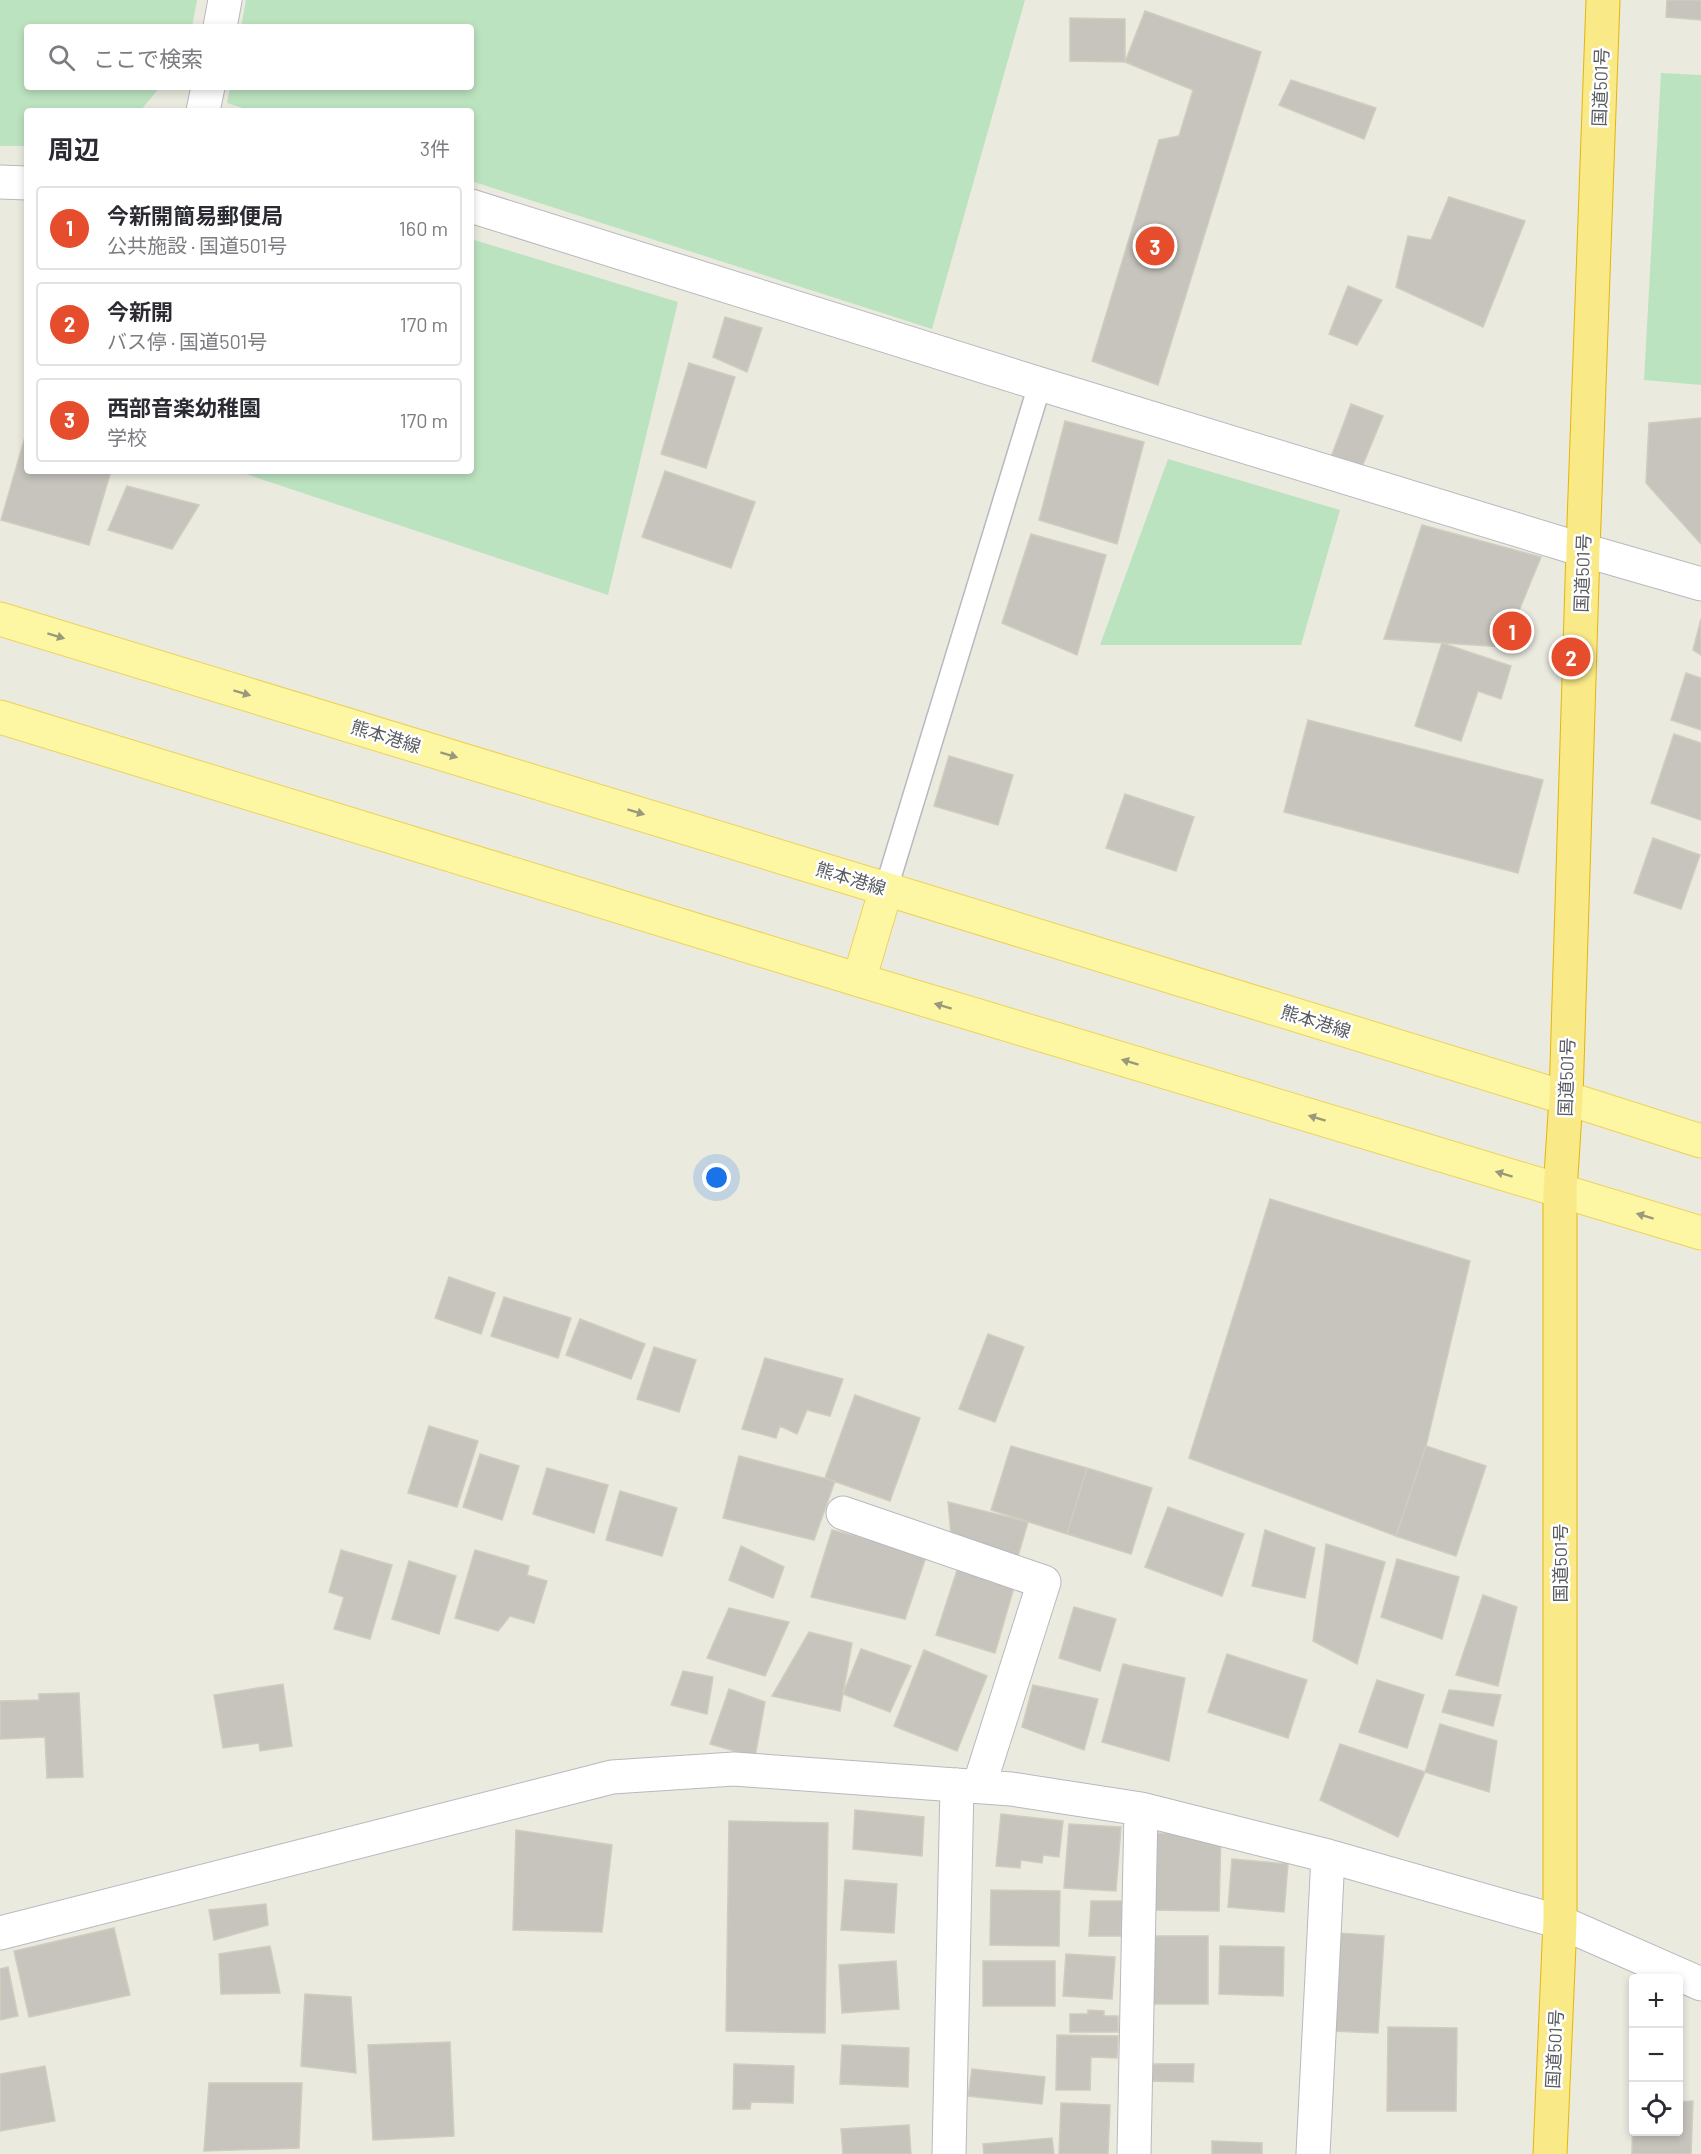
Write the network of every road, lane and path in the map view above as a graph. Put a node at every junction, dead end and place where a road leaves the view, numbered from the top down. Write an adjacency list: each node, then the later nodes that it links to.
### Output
1 (225, 0): 3 (street)
2 (1603, 0): 10 (highway, 国道501号)
3 (220, 24)
4 (207, 90): 5 (street)
5 (204, 108)
6 (0, 182): 7 (street)
7 (24, 183)
8 (474, 207): 9 (street)
9 (1040, 384): 10 (street); 14 (lane)
10 (1583, 550): 11 (street); 16 (highway, 国道501号)
11 (1701, 584)
12 (0, 619): 14 (main road, 熊本港線, one-way to 14)
13 (0, 717): 15 (main road)
14 (886, 889): 15 (main road); 16 (main road, 熊本港線)
15 (859, 980): 18 (main road, one-way to 15)
16 (1566, 1098): 17 (main road, 熊本港線); 18 (highway, 国道501号)
17 (1701, 1141)
18 (1560, 1191): 19 (main road, one-way to 18); 24 (highway, 国道501号)
19 (1701, 1233)
20 (843, 1513): 21 (street)
21 (968, 1786): 22 (street); 25 (street); 27 (street)
22 (1141, 1809): 23 (street); 28 (street)
23 (1328, 1856): 24 (street); 29 (street)
24 (1560, 1923): 26 (street); 30 (highway, 国道501号)
25 (0, 1933)
26 (1701, 1984)
27 (949, 2154)
28 (1134, 2154)
29 (1313, 2154)
30 (1550, 2154)

